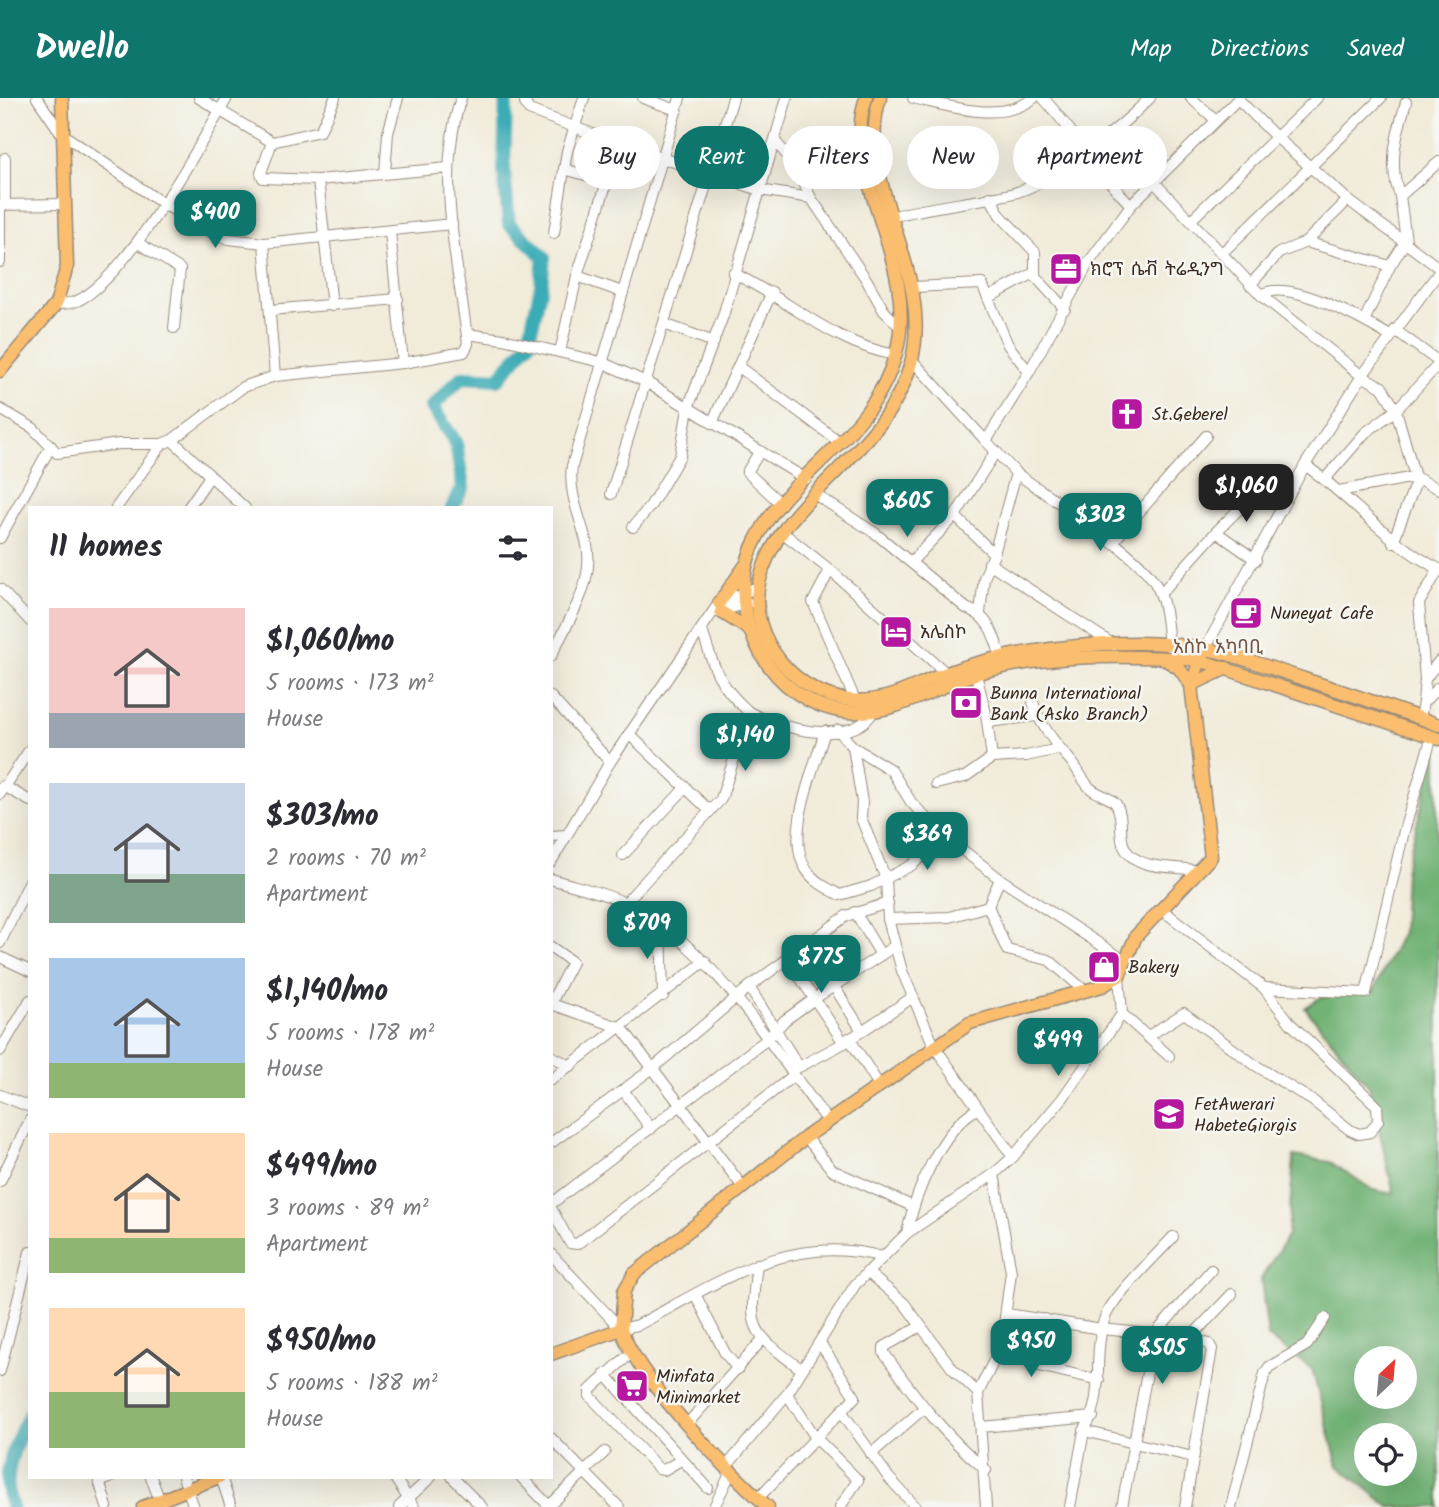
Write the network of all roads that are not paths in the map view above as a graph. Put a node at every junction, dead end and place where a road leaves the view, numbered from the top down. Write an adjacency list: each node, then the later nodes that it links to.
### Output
1 (37, 98): 35 (street)
2 (62, 98): 35 (main road)
3 (199, 98): 28 (street)
4 (227, 98): 28 (street)
5 (335, 98): 38 (street)
6 (397, 98): 49 (street)
7 (461, 98): 45 (street)
8 (527, 98): 34 (street)
9 (584, 98): 30 (street)
10 (643, 98): 26 (street)
11 (680, 98): 26 (street)
12 (733, 98): 31 (street)
13 (787, 98): 37 (street)
14 (866, 98): 99 (main road)
15 (880, 98): 68 (main road)
16 (913, 98): 27 (street)
17 (1001, 98): 27 (street)
18 (1034, 98): 27 (street)
19 (1043, 98): 32 (street)
20 (1150, 98): 33 (street)
21 (1191, 98): 29 (street)
22 (1317, 98): 36 (street)
23 (1381, 98): 44 (street)
24 (1239, 99): 29 (street); 36 (street)
25 (1406, 99): 59 (street)
26 (677, 110): 41 (street)
27 (996, 110)
28 (219, 111): 38 (street); 63 (street)
29 (1216, 120): 47 (street)
30 (575, 126)
31 (725, 126)
32 (1068, 126)
33 (1121, 126)
34 (574, 128): 46 (street)
35 (61, 133): 63 (street); 64 (main road)
36 (1275, 136): 44 (street); 69 (street)
37 (775, 141): 58 (street); 61 (street)
38 (272, 142): 50 (street)
39 (660, 157): 41 (street)
40 (5, 158): 65 (street)
41 (663, 158): 42 (street); 88 (street)
42 (674, 162)
43 (1439, 162): 59 (street)
44 (1309, 167): 62 (street); 79 (street)
45 (447, 168): 49 (street); 70 (street)
46 (564, 169): 48 (street); 73 (street)
47 (1167, 171)
48 (574, 172)
49 (385, 173): 50 (street)
50 (318, 180): 74 (street)
51 (604, 189): 85 (street)
52 (705, 189): 98 (street)
53 (757, 189): 58 (street)
54 (1023, 189): 60 (street)
55 (1115, 189): 66 (street)
56 (1148, 189): 66 (street)
57 (1161, 189): 69 (street)
58 (760, 190): 61 (street); 83 (street)
59 (1400, 196): 67 (street)
60 (990, 197): 68 (street); 84 (street)
61 (811, 198): 99 (street)
62 (1348, 200): 71 (street); 76 (street)
63 (162, 203): 77 (street); 78 (street)
64 (65, 204): 65 (street); 93 (main road)
65 (2, 205): 80 (street)
66 (1131, 205): 95 (street)
67 (1404, 212): 71 (street); 75 (street)
68 (894, 216): 87 (main road)
69 (1191, 220): 79 (street)
70 (452, 224): 72 (street); 102 (street)
71 (1387, 227): 75 (street)
72 (390, 232): 74 (street); 92 (street)
73 (554, 233)
74 (324, 237): 78 (street); 94 (street)
75 (1406, 241): 81 (street); 82 (street)
76 (1306, 242): 81 (street); 86 (street)
77 (138, 243): 93 (street); 100 (street)
78 (264, 243): 96 (street)
79 (1222, 253): 86 (street)
80 (0, 262)
81 (1390, 266): 97 (street)
82 (1439, 270): 101 (street)
83 (733, 273): 89 (street); 103 (street)
84 (1034, 273): 91 (street); 95 (street)
85 (577, 276): 88 (street); 104 (street)
86 (1250, 285): 90 (street)
87 (912, 287): 91 (street); 106 (main road)
88 (622, 292): 107 (street)
89 (772, 292): 105 (street); 110 (street)
90 (1261, 295): 97 (street); 114 (street)
91 (988, 298): 112 (street)
92 (398, 299): 94 (street); 108 (street)
93 (56, 304): 111 (main road)
94 (332, 306): 96 (street)
95 (1065, 309): 112 (street)
96 (270, 310): 113 (street)
97 (1364, 321): 101 (street)
98 (664, 324): 103 (street); 115 (street)
99 (900, 327): 105 (main road)
100 (174, 328)
101 (1393, 333): 109 (street); 114 (street)
102 (467, 334): 104 (street); 108 (street)
103 (714, 342): 116 (street)
104 (560, 352): 107 (street)
105 (896, 355): 123 (main road)
106 (912, 360): 122 (street); 137 (main road)
107 (601, 362): 115 (street); 166 (street)
108 (403, 363): 113 (street)
109 (1439, 363): 118 (street)
110 (739, 367): 119 (street); 123 (street)
111 (0, 371)
112 (1029, 372): 122 (street)
113 (275, 376): 121 (street)
114 (1362, 376): 118 (street); 128 (street)
115 (646, 382): 116 (street); 136 (street)
116 (688, 408): 119 (street); 144 (street)
117 (0, 409): 125 (street)
118 (1396, 410): 131 (street); 133 (street)
119 (712, 423): 126 (street)
120 (1206, 436): 149 (street)
121 (172, 440): 124 (street); 130 (street)
122 (986, 442): 127 (street)
123 (841, 443): 132 (main road)
124 (162, 444): 125 (street); 140 (street)
125 (51, 446): 147 (street)
126 (760, 451): 132 (street); 139 (street)
127 (996, 451): 129 (street); 143 (street)
128 (1305, 465): 133 (street); 138 (street)
129 (1016, 472): 149 (street); 150 (street)
130 (210, 476): 141 (street); 142 (street)
131 (1416, 478): 134 (street); 135 (street); 148 (street)
132 (806, 479): 139 (main road)
133 (1325, 479): 135 (street)
134 (1439, 489)
135 (1339, 491): 148 (street)
136 (611, 494)
137 (816, 495): 145 (main road); 152 (street)
138 (1284, 503): 146 (street); 151 (street)
139 (781, 504): 153 (main road)
140 (117, 506)
141 (189, 506)
142 (243, 506)
143 (955, 516): 150 (street); 152 (street)
144 (633, 527)
145 (782, 532): 155 (street); 158 (main road)
146 (1216, 532): 151 (street); 157 (street)
147 (0, 538)
148 (1393, 541): 154 (street)
149 (1112, 543): 157 (street)
150 (992, 559): 160 (street); 164 (street)
151 (1256, 560): 167 (street)
152 (911, 562): 160 (street)
153 (747, 563): 158 (main road); 159 (main road)
154 (1439, 569): 174 (street)
155 (830, 570): 172 (street); 178 (street)
156 (0, 589): 161 (street)
157 (1161, 593): 165 (street)
158 (751, 596): 159 (street); 163 (main road); 178 (main road)
159 (718, 609): 162 (street); 163 (main road)
160 (980, 613): 168 (street)
161 (28, 619)
162 (702, 630): 181 (street); 189 (street)
163 (750, 630): 182 (main road)
164 (1115, 645): 165 (main road); 168 (main road)
165 (1169, 646): 167 (main road)
166 (553, 652)
167 (1202, 654): 169 (main road); 171 (main road); 175 (main road); 184 (main road)
168 (1001, 657): 172 (main road)
169 (1159, 657): 173 (main road); 175 (main road)
170 (1439, 661): 174 (street)
171 (1227, 668): 175 (main road); 188 (main road)
172 (946, 673): 178 (main road)
173 (976, 675): 182 (main road); 185 (street)
174 (1425, 678): 180 (street)
175 (1191, 685): 205 (main road)
176 (1439, 687): 180 (street)
177 (553, 700): 194 (street)
178 (855, 700)
179 (1033, 702): 183 (street)
180 (1423, 702): 184 (street)
181 (749, 712): 187 (street); 199 (street)
182 (873, 712): 186 (street)
183 (1037, 716): 185 (street); 191 (street)
184 (1420, 718): 188 (main road)
185 (988, 722): 193 (street)
186 (838, 730): 187 (street); 190 (street)
187 (825, 732): 206 (street)
188 (1437, 733): 230 (street)
189 (629, 734): 194 (street); 196 (street)
190 (853, 747): 200 (street); 206 (street)
191 (1058, 749): 193 (street); 205 (street)
192 (28, 751): 197 (street)
193 (992, 758): 195 (street)
194 (610, 762): 201 (street)
195 (936, 784)
196 (686, 787): 199 (street); 203 (street)
197 (1, 789): 198 (street)
198 (28, 800)
199 (710, 811): 210 (street)
200 (938, 831): 206 (street); 207 (street)
201 (567, 835): 202 (street); 204 (street)
202 (553, 836)
203 (623, 855)
204 (553, 856)
205 (1198, 871): 213 (main road)
206 (886, 879): 211 (street)
207 (1000, 879): 212 (street); 224 (street)
208 (553, 880): 210 (street)
209 (28, 885): 217 (street)
210 (625, 903): 216 (street)
211 (888, 903): 214 (street); 215 (street)
212 (988, 906): 215 (street); 231 (street)
213 (1161, 909): 224 (main road); 230 (street)
214 (855, 912): 218 (street); 221 (street)
215 (888, 919): 219 (street)
216 (661, 924): 225 (street); 232 (street)
217 (0, 943)
218 (807, 944): 223 (street); 228 (street)
219 (893, 947): 221 (street); 233 (street)
220 (553, 948): 234 (street)
221 (881, 955): 228 (street)
222 (0, 957): 226 (street)
223 (787, 958): 229 (street); 236 (street)
224 (1124, 960): 227 (main road)
225 (705, 961): 232 (street); 235 (street)
226 (28, 970)
227 (1119, 976): 231 (main road); 239 (street)
228 (834, 986): 236 (street); 241 (street)
229 (749, 987): 235 (street); 242 (street)
230 (1264, 988): 244 (street)
231 (1084, 990): 246 (main road)
232 (663, 996): 240 (street)
233 (913, 997): 241 (street); 246 (street)
234 (553, 1000)
235 (736, 1000): 242 (street); 251 (street)
236 (813, 1000): 242 (street); 245 (street)
237 (28, 1003): 243 (street)
238 (553, 1005): 240 (street)
239 (1122, 1014): 244 (street); 266 (street)
240 (622, 1028): 250 (street); 251 (street)
241 (861, 1029): 245 (street)
242 (770, 1036): 245 (street); 252 (street); 258 (street)
243 (4, 1037): 247 (street)
244 (1147, 1037): 248 (street)
245 (846, 1041): 254 (street)
246 (934, 1046): 254 (main road); 259 (street)
247 (0, 1051)
248 (1169, 1056)
249 (553, 1057): 250 (street)
250 (571, 1066): 253 (street)
251 (653, 1069): 255 (street); 258 (street)
252 (793, 1076): 260 (street); 265 (street)
253 (553, 1079)
254 (879, 1085): 260 (main road)
255 (623, 1090): 262 (street); 264 (street)
256 (0, 1095): 257 (street)
257 (28, 1106)
258 (681, 1107): 262 (street); 265 (street)
259 (977, 1109): 266 (street); 271 (street)
260 (828, 1121): 263 (main road)
261 (28, 1125): 268 (street)
262 (651, 1129): 270 (street)
263 (806, 1137): 269 (main road); 271 (street)
264 (553, 1142)
265 (709, 1145): 269 (street); 272 (street)
266 (1013, 1157): 267 (street)
267 (995, 1174): 273 (street); 283 (street)
268 (0, 1181)
269 (742, 1186): 287 (main road)
270 (553, 1204)
271 (912, 1206): 273 (street)
272 (553, 1210)
273 (907, 1233): 276 (street)
274 (1173, 1237): 288 (street)
275 (553, 1256): 287 (street)
276 (883, 1257): 278 (street); 280 (street)
277 (28, 1260): 297 (street)
278 (757, 1264): 281 (street); 291 (street)
279 (1211, 1270): 289 (street)
280 (867, 1272): 286 (street); 292 (street)
281 (695, 1294): 287 (street); 295 (street)
282 (1232, 1294): 290 (street)
283 (1007, 1314): 285 (street); 300 (street)
284 (1325, 1318): 346 (street)
285 (1045, 1319): 288 (street); 299 (street)
286 (921, 1326): 300 (street); 302 (street)
287 (621, 1329): 293 (main road); 294 (main road)
288 (1102, 1329): 289 (street); 299 (street)
289 (1154, 1335): 290 (street); 310 (street)
290 (1190, 1338): 313 (street)
291 (763, 1339): 295 (street); 296 (street)
292 (820, 1343): 296 (street); 303 (street)
293 (553, 1353)
294 (631, 1353): 298 (street); 305 (main road)
295 (738, 1369): 305 (street)
296 (801, 1369): 301 (street)
297 (0, 1371)
298 (605, 1374): 314 (street); 314 (street)
299 (1099, 1380): 304 (street)
300 (978, 1393): 306 (street)
301 (787, 1394): 308 (street); 315 (street)
302 (923, 1409): 312 (street); 316 (street)
303 (842, 1412): 308 (street); 312 (street)
304 (1093, 1417): 306 (street); 307 (street)
305 (688, 1423): 315 (main road)
306 (981, 1427): 316 (street)
307 (1084, 1431): 310 (street); 343 (street)
308 (816, 1438): 328 (street); 340 (street)
309 (553, 1440): 317 (street)
310 (1134, 1441): 313 (street); 344 (street)
311 (605, 1452): 317 (street)
312 (871, 1454): 341 (street)
313 (1193, 1457): 345 (street)
314 (681, 1460): 327 (street)
315 (729, 1470): 328 (main road); 338 (street)
316 (986, 1470): 342 (street)
317 (584, 1471): 336 (street); 337 (street)
318 (99, 1479): 331 (street)
319 (152, 1479): 329 (street)
320 (207, 1479): 326 (main road)
321 (219, 1479): 334 (street)
322 (395, 1479): 330 (street)
323 (429, 1479): 330 (street)
324 (455, 1479): 335 (street)
325 (523, 1479): 336 (street)
326 (185, 1483): 329 (main road); 333 (street)
327 (708, 1488)
328 (758, 1498): 339 (main road)
329 (161, 1504): 332 (main road)
330 (406, 1504)
331 (107, 1507)
332 (143, 1507)
333 (194, 1507)
334 (231, 1507)
335 (482, 1507)
336 (549, 1507)
337 (619, 1507)
338 (715, 1507)
339 (768, 1507)
340 (840, 1507)
341 (916, 1507)
342 (986, 1507)
343 (1070, 1507)
344 (1122, 1507)
345 (1185, 1507)
346 (1231, 1507)

